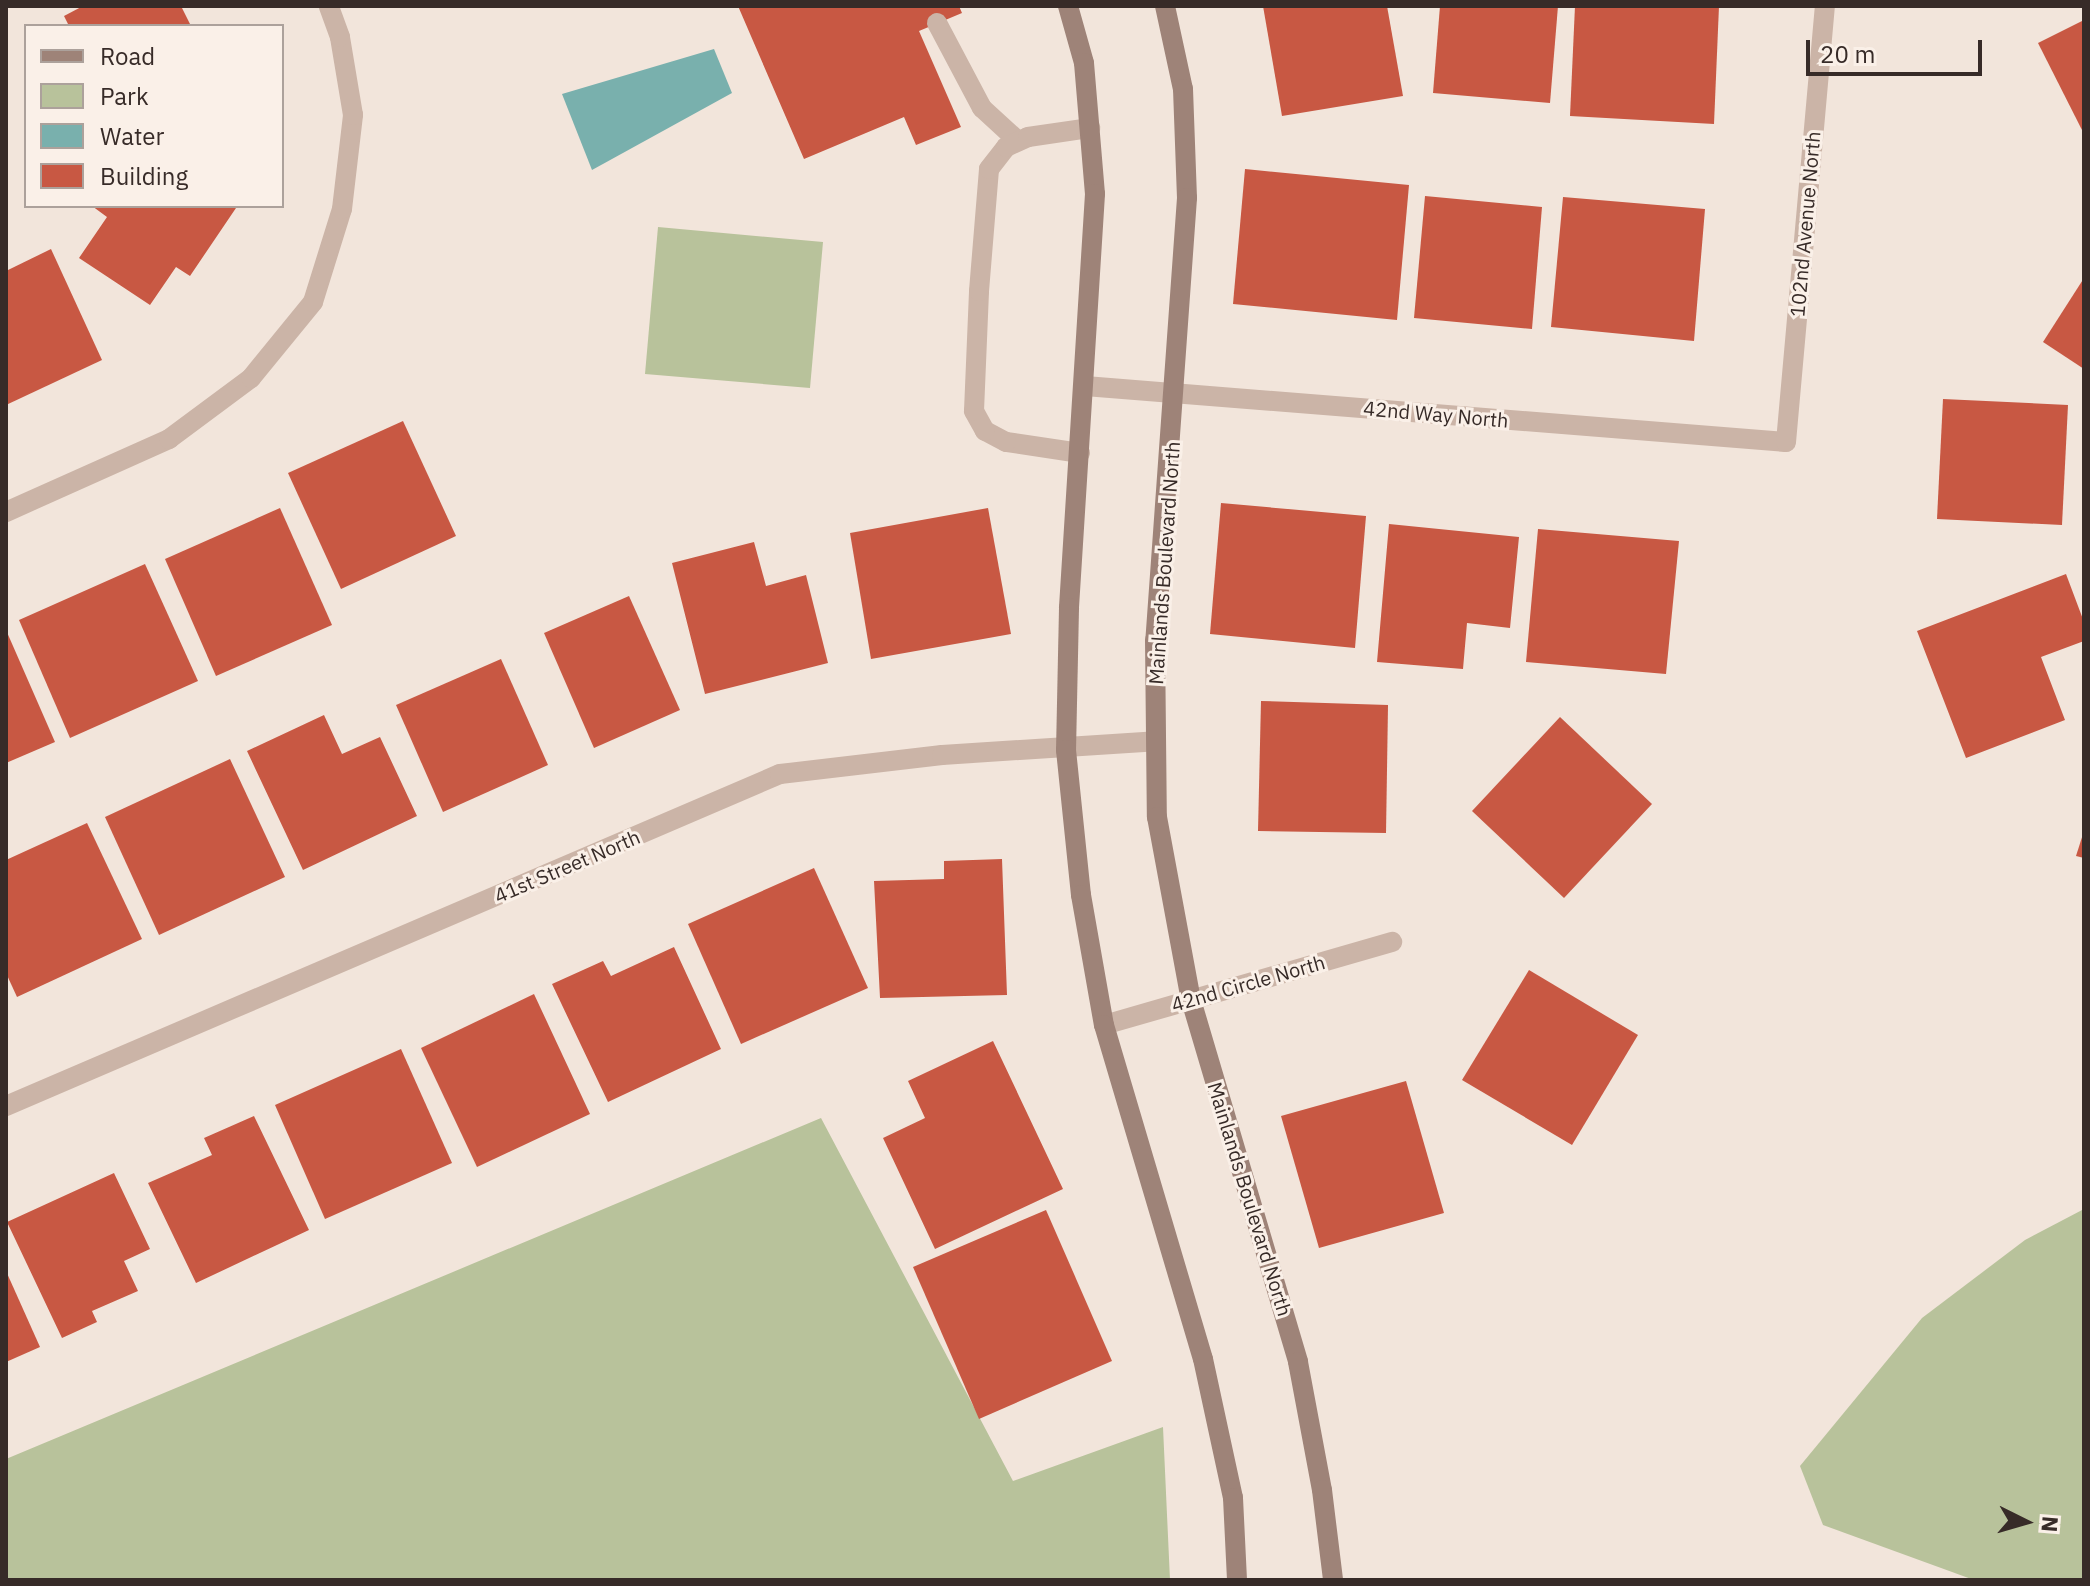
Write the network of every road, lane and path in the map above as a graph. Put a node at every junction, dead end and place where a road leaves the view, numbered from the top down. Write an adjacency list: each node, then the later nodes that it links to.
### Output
1 (329, 6): 12 (street)
2 (1068, 6): 6 (street)
3 (1165, 6): 9 (street, Mainlands Boulevard North)
4 (1825, 6): 10 (street, 102nd Avenue North)
5 (937, 23): 7 (street)
6 (1090, 128): 7 (street); 8 (street)
7 (1018, 141): 11 (street)
8 (1085, 386): 9 (street, 42nd Way North); 11 (street)
9 (1175, 393): 10 (street, 42nd Way North); 13 (street, Mainlands Boulevard North)
10 (1786, 442)
11 (1080, 453): 14 (street)
12 (6, 512)
13 (1156, 741): 14 (street, 41st Street North); 16 (street, Mainlands Boulevard North)
14 (1066, 750): 17 (street); 18 (street, 41st Street North)
15 (1392, 942): 16 (street, 42nd Circle North)
16 (1191, 1000): 17 (street, 42nd Circle North); 20 (street, Mainlands Boulevard North)
17 (1104, 1025): 19 (street)
18 (6, 1106)
19 (1237, 1580)
20 (1333, 1580)

